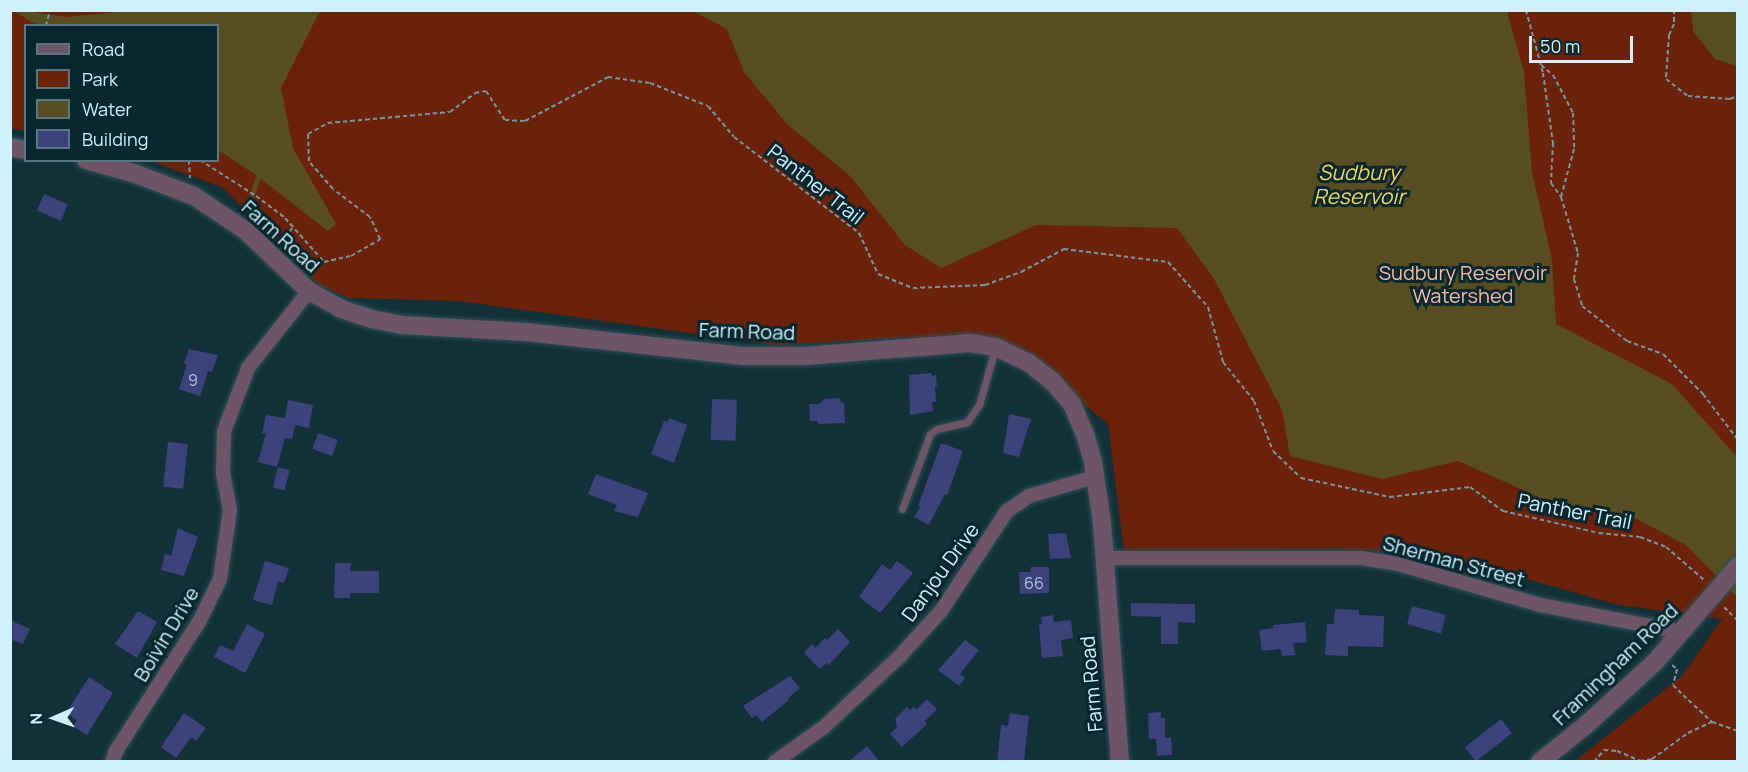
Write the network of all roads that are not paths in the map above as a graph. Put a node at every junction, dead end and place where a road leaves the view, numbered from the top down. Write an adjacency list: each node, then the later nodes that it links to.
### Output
1 (93, 162): 2 (street, Farm Road)
2 (309, 291): 3 (street, Farm Road); 9 (street, Boivin Drive)
3 (996, 347): 4 (street, Farm Road); 5 (lane)
4 (1095, 477): 6 (street, Farm Road); 10 (street, Danjou Drive)
5 (902, 509)
6 (1104, 558): 8 (street, Sherman Street); 11 (street, Farm Road)
7 (1737, 566): 8 (street, Framingham Road)
8 (1682, 632): 12 (street, Framingham Road)
9 (111, 762)
10 (775, 762)
11 (1120, 762)
12 (1540, 762)

